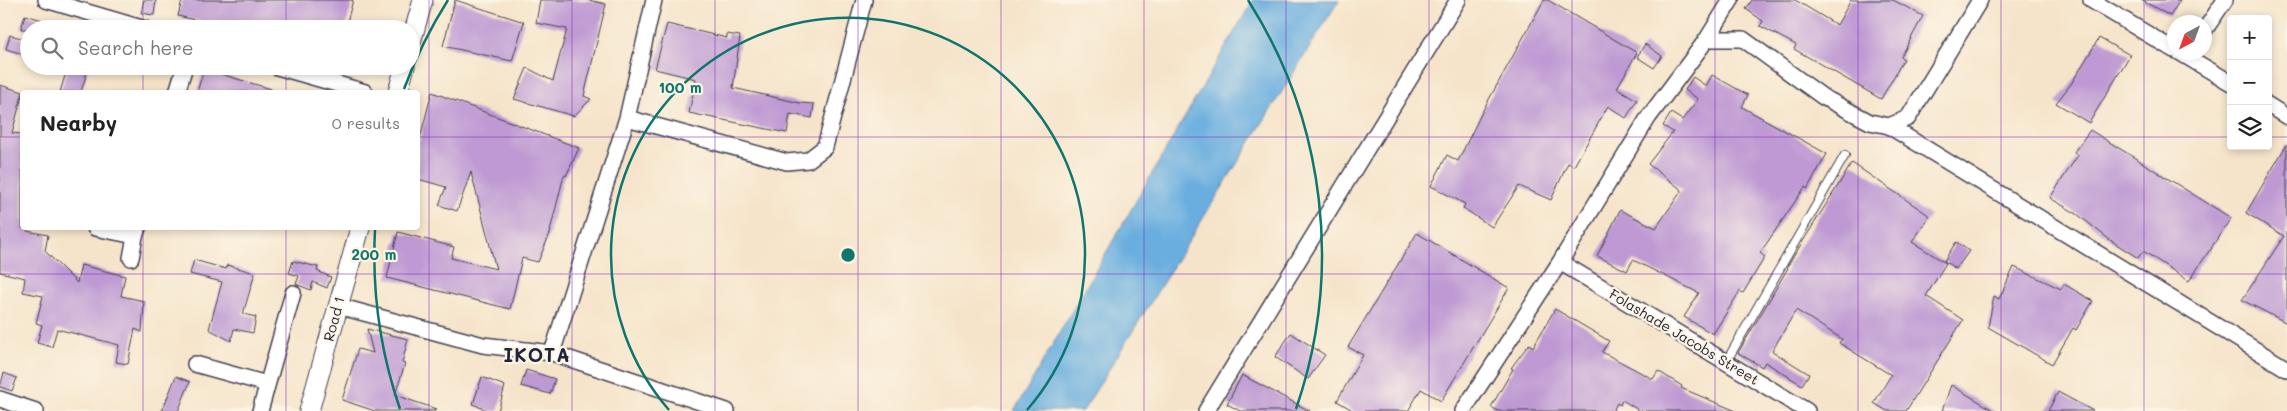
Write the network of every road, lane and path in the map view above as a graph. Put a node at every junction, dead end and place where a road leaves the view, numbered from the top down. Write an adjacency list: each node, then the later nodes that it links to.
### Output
1 (46, 0): 10 (street)
2 (423, 0): 11 (street)
3 (654, 0): 25 (street)
4 (864, 0): 25 (street)
5 (1458, 0): 45 (street)
6 (1731, 0): 13 (street)
7 (1980, 0): 26 (street)
8 (2091, 0): 14 (street)
9 (2226, 0): 12 (street)
10 (114, 20)
11 (417, 20)
12 (2212, 20)
13 (1707, 39): 26 (street); 32 (street)
14 (2167, 44)
15 (2194, 60): 19 (street)
16 (183, 75): 20 (street)
17 (306, 75): 21 (street)
18 (403, 75): 22 (street)
19 (2227, 80)
20 (179, 90)
21 (358, 90)
22 (399, 90)
23 (2272, 107): 24 (street)
24 (2287, 116)
25 (627, 118): 35 (street)
26 (1889, 126): 38 (street)
27 (1845, 155): 36 (lane)
28 (116, 230): 30 (street)
29 (359, 230): 34 (street, Road 1)
30 (137, 232): 31 (street)
31 (131, 258)
32 (1560, 262): 36 (street, Folashade Jacobs Street); 46 (street)
33 (293, 293): 39 (street)
34 (338, 306): 35 (street); 43 (street, Road 1)
35 (552, 353): 44 (street)
36 (1726, 362): 47 (street, Folashade Jacobs Street)
37 (196, 364): 39 (street)
38 (2287, 369)
39 (267, 384): 42 (street)
40 (0, 399): 41 (street)
41 (36, 411)
42 (260, 411)
43 (309, 411)
44 (727, 411)
45 (1206, 411)
46 (1463, 411)
47 (1807, 411)

